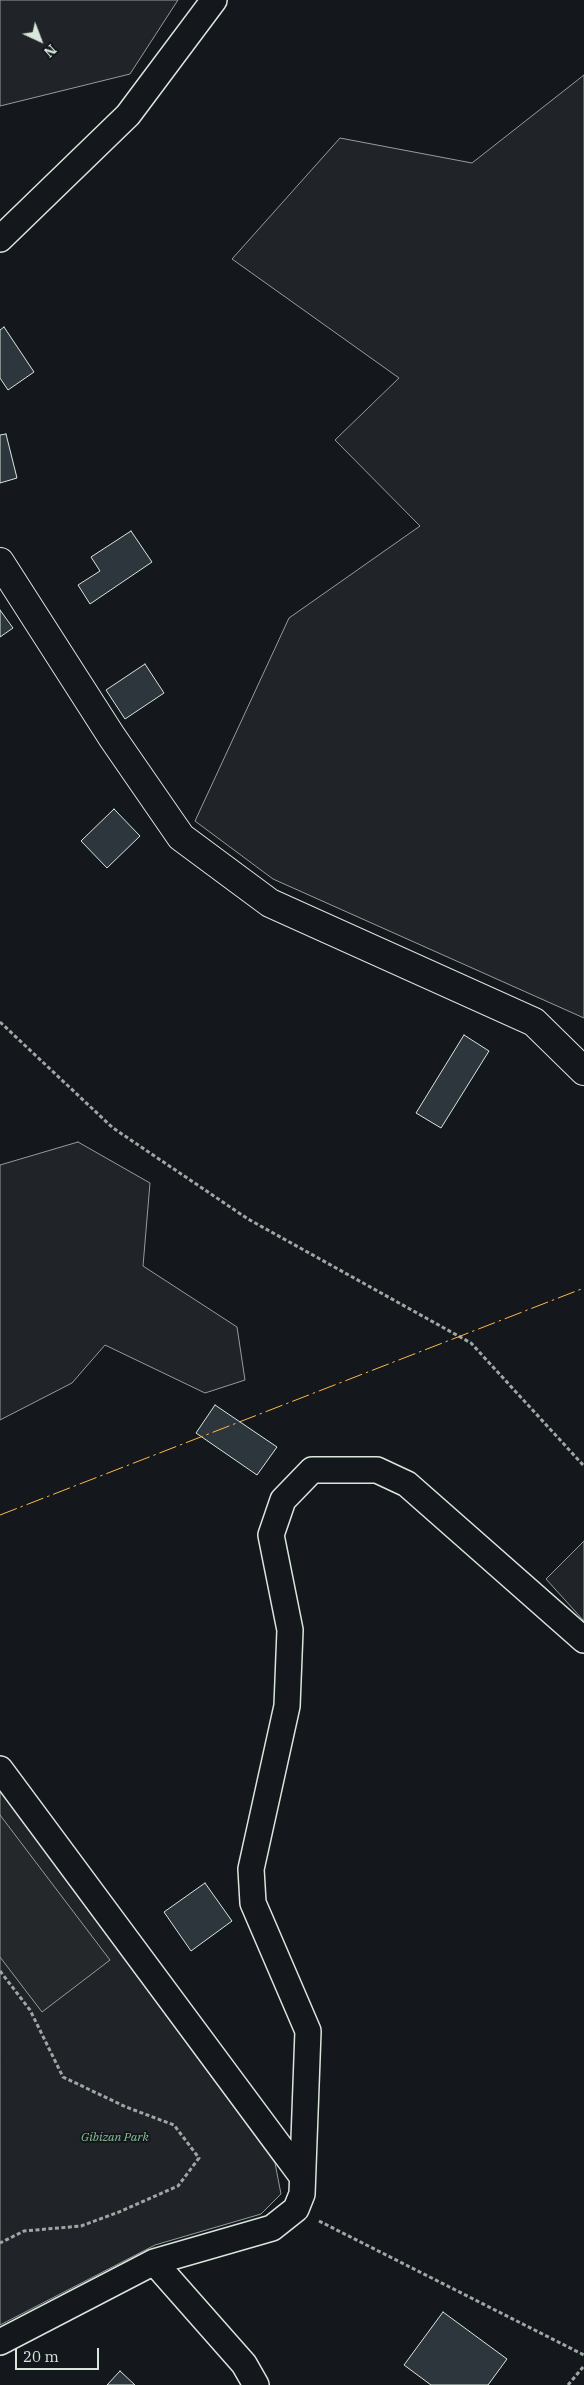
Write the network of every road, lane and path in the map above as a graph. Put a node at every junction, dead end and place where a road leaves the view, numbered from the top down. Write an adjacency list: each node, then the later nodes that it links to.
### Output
1 (214, 0): 2 (street)
2 (0, 239)
3 (0, 562): 5 (street)
4 (0, 1022): 6 (path)
5 (584, 1071)
6 (584, 1466)
7 (584, 1640): 10 (street)
8 (0, 1769): 10 (street)
9 (0, 1971): 12 (path)
10 (301, 2175): 11 (street)
11 (296, 2209): 13 (street); 15 (path)
12 (0, 2243)
13 (154, 2262): 14 (street); 17 (street)
14 (0, 2342)
15 (584, 2355)
16 (584, 2366): 18 (path)
17 (256, 2385)
18 (568, 2385)

